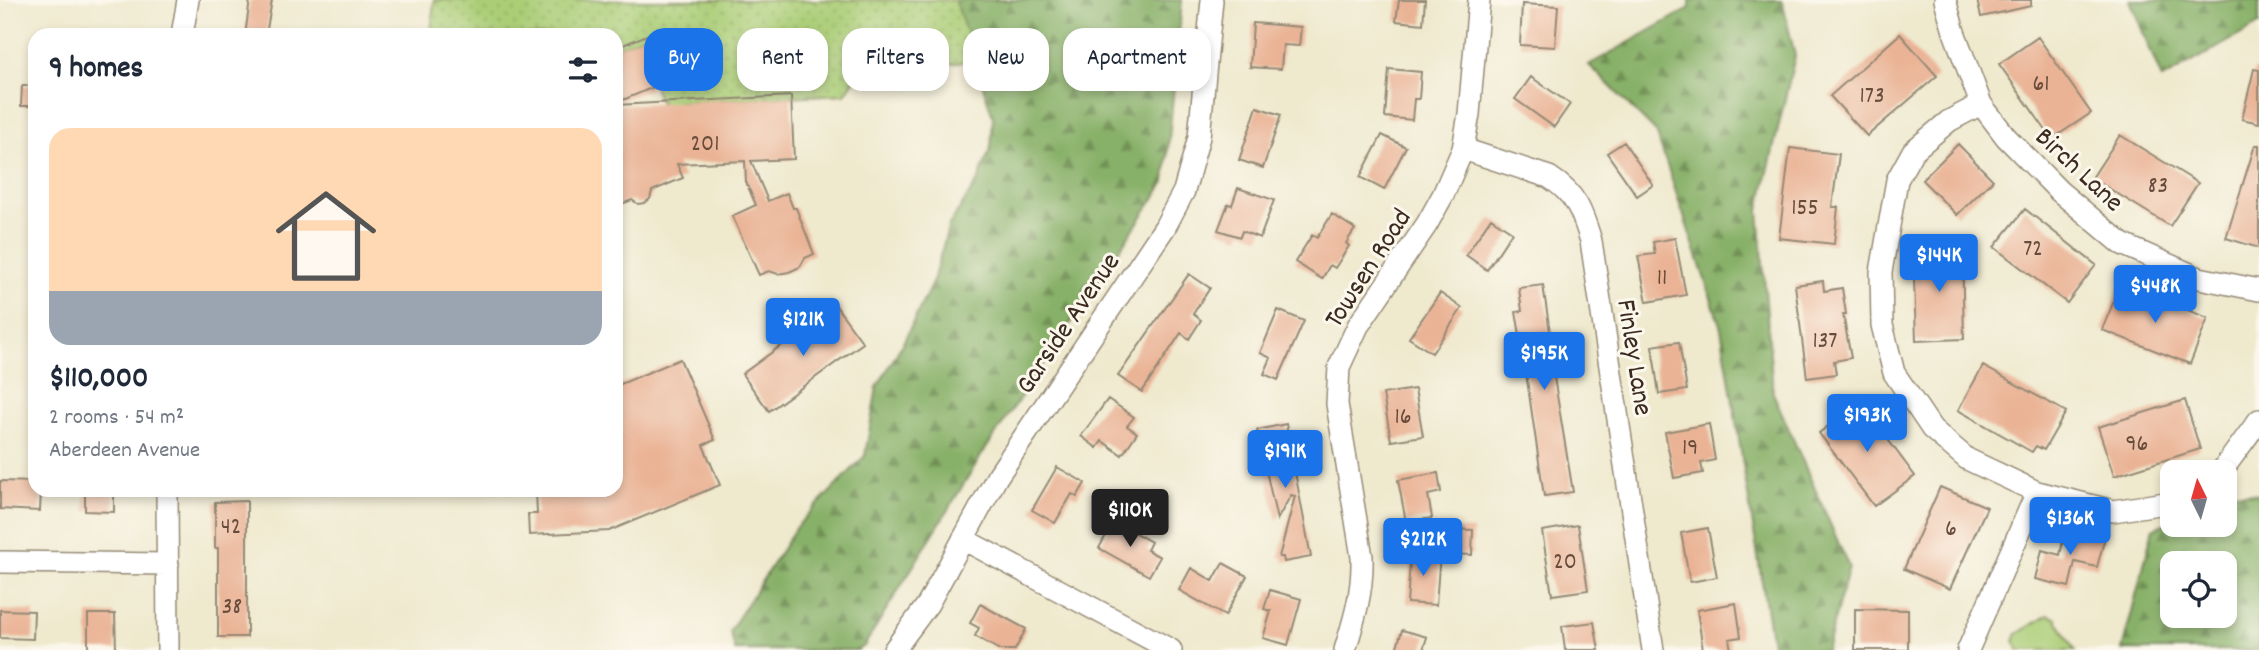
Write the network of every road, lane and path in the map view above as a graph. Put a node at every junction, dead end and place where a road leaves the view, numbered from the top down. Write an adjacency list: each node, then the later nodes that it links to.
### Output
1 (188, 0): 5 (street)
2 (1212, 0): 14 (street, Garside Avenue)
3 (1479, 0): 7 (street, Towsen Road)
4 (1945, 0): 6 (street, Birch Lane)
5 (183, 28)
6 (1981, 104): 8 (street, Birch Lane); 11 (street)
7 (1463, 149): 20 (street, Towsen Road); 21 (street, Finley Lane)
8 (2259, 290)
9 (2259, 420): 10 (street)
10 (2230, 460)
11 (2037, 492): 13 (street); 22 (street)
12 (167, 497): 16 (street)
13 (2160, 505)
14 (963, 539): 17 (street); 19 (street, Garside Avenue)
15 (0, 562): 16 (street)
16 (168, 564): 18 (street)
17 (1167, 649)
18 (168, 650)
19 (894, 650)
20 (1345, 650)
21 (1653, 650)
22 (1968, 650)

